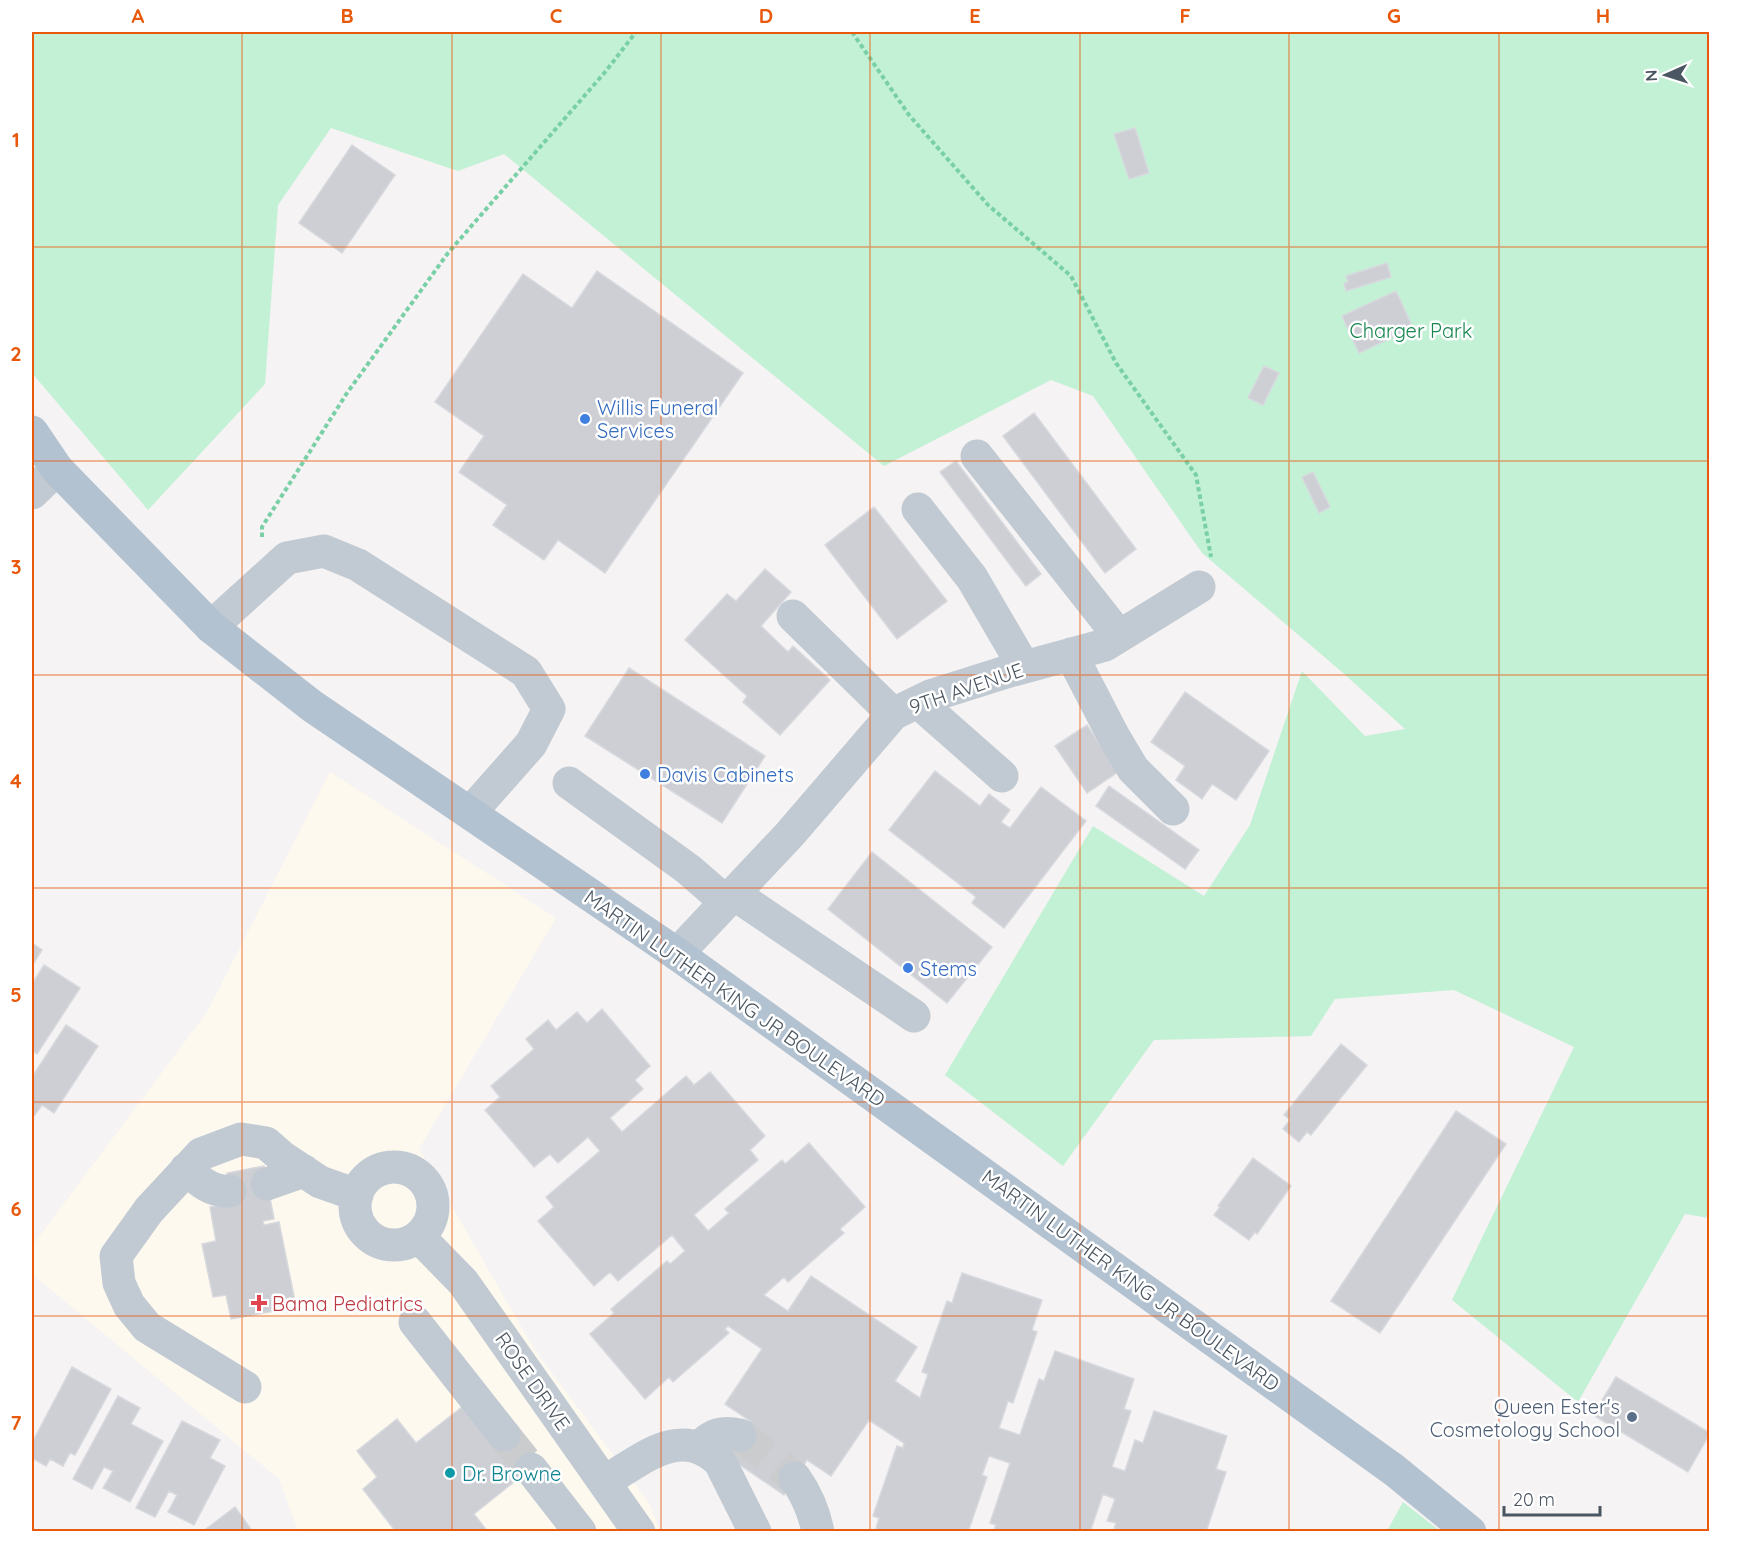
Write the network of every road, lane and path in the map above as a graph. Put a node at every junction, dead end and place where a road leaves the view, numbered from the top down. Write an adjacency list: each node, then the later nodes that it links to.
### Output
1 (636, 32): 8 (path)
2 (852, 32): 9 (path)
3 (32, 432): 5 (main road, MARTIN LUTHER KING JR BOULEVARD)
4 (977, 456): 12 (street)
5 (57, 469): 6 (street); 11 (main road, MARTIN LUTHER KING JR BOULEVARD)
6 (32, 493)
7 (918, 509): 14 (street)
8 (264, 577): 11 (street); 19 (street)
9 (1199, 587): 12 (street, 9TH AVENUE)
10 (793, 616): 15 (street)
11 (211, 627): 19 (main road, MARTIN LUTHER KING JR BOULEVARD)
12 (1119, 636): 13 (street, 9TH AVENUE)
13 (1071, 654): 14 (street, 9TH AVENUE); 18 (street)
14 (1024, 667): 15 (street, 9TH AVENUE)
15 (906, 708): 16 (street); 20 (street, 9TH AVENUE)
16 (1002, 776)
17 (569, 783): 20 (street)
18 (1173, 809)
19 (470, 813): 21 (main road, MARTIN LUTHER KING JR BOULEVARD)
20 (730, 898): 21 (street, 9TH AVENUE); 22 (street)
21 (677, 954): 41 (main road, MARTIN LUTHER KING JR BOULEVARD)
22 (914, 1016)
23 (186, 1169): 24 (street); 26 (street); 30 (street)
24 (304, 1171): 25 (street); 27 (street)
25 (267, 1184)
26 (230, 1191)
27 (357, 1195): 28 (street); 28 (street)
28 (419, 1237): 36 (street, ROSE DRIVE)
29 (415, 1322): 31 (street)
30 (245, 1387)
31 (504, 1435)
32 (740, 1435): 33 (street)
33 (700, 1447): 36 (street); 39 (street)
34 (531, 1469): 37 (street)
35 (795, 1478): 40 (street)
36 (604, 1482): 38 (street, ROSE DRIVE)
37 (580, 1532)
38 (639, 1532)
39 (755, 1532)
40 (818, 1532)
41 (1470, 1532)

